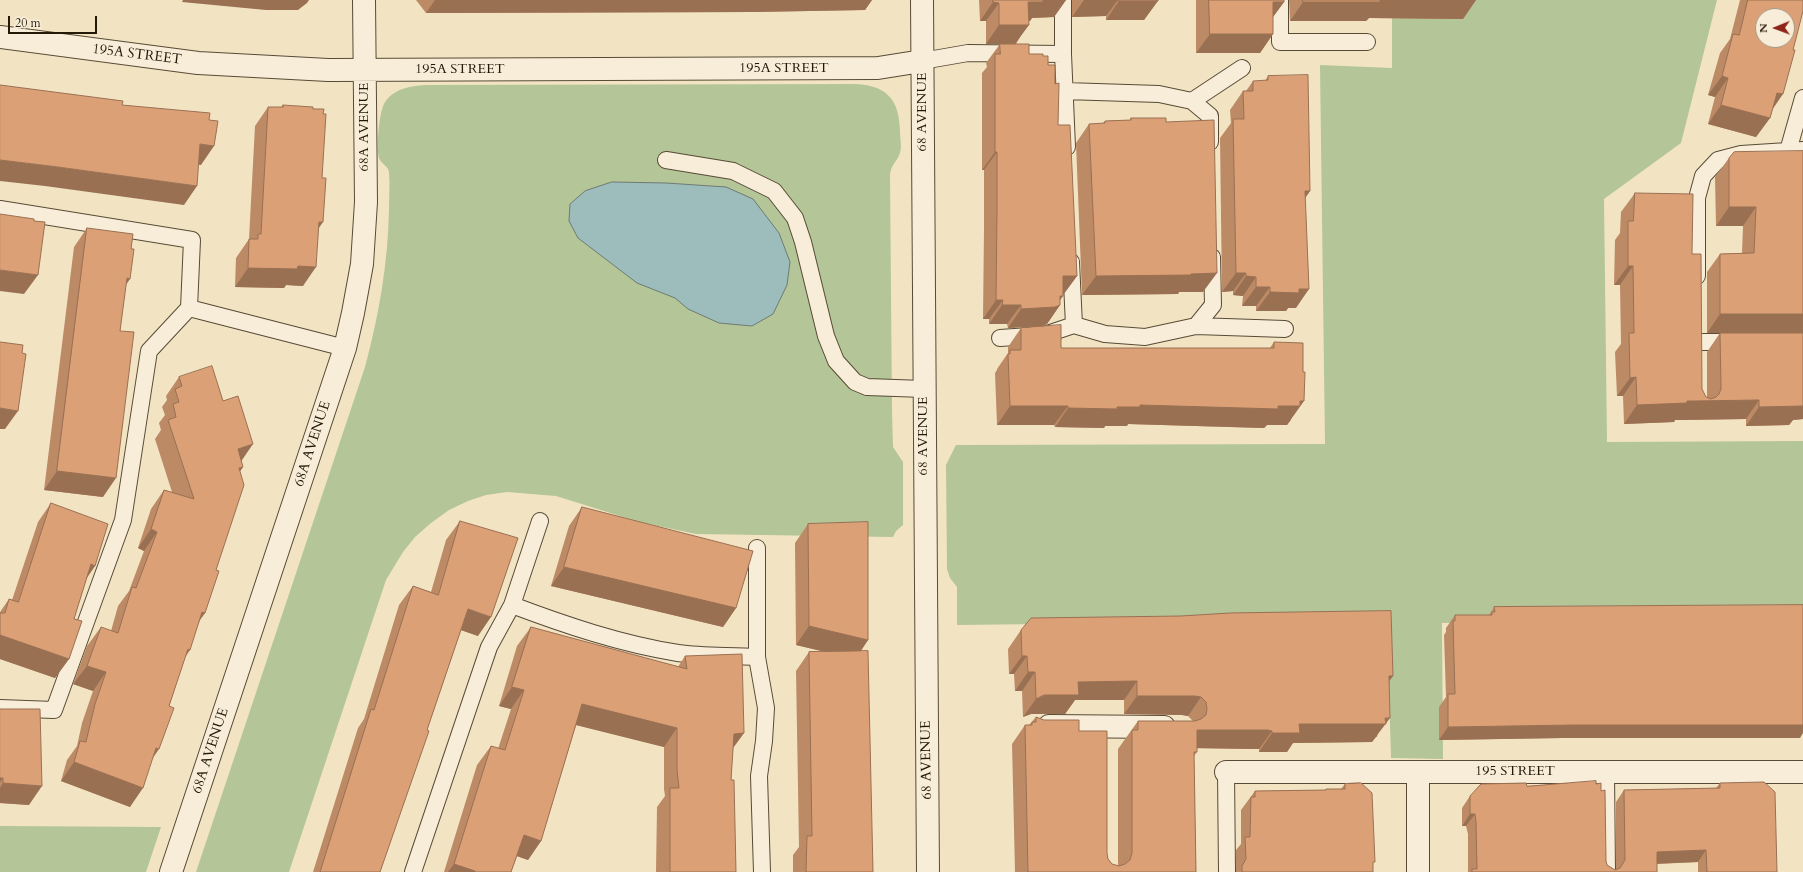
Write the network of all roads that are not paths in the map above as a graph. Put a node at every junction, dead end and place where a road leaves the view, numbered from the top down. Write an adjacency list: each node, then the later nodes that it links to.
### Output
1 (364, 0): 10 (street, 68A AVENUE)
2 (922, 0): 8 (street, 68 AVENUE)
3 (1063, 0): 7 (lane)
4 (1280, 0): 6 (lane)
5 (0, 38): 10 (street, 195A STREET)
6 (1367, 42)
7 (1063, 54): 8 (lane); 11 (lane)
8 (922, 61): 10 (street, 195A STREET); 30 (street, 68 AVENUE)
9 (1242, 68): 13 (lane)
10 (365, 70): 29 (street, 68A AVENUE)
11 (1065, 91): 13 (lane); 17 (lane)
12 (1803, 98): 14 (lane)
13 (1192, 101): 15 (lane)
14 (1796, 150): 21 (lane)
15 (1210, 156)
16 (666, 160): 30 (lane)
17 (1067, 161)
18 (0, 209): 22 (lane)
19 (1212, 242): 24 (lane)
20 (1071, 247): 23 (lane)
21 (1697, 294)
22 (189, 308): 29 (lane); 35 (lane)
23 (1074, 325): 24 (lane); 27 (lane)
24 (1196, 326): 26 (lane)
25 (1697, 326): 28 (lane)
26 (1285, 329)
27 (1000, 338)
28 (1750, 343)
29 (345, 348): 44 (street, 68A AVENUE)
30 (924, 389): 47 (street, 68 AVENUE)
31 (540, 521): 33 (lane)
32 (757, 548): 34 (lane)
33 (512, 605): 34 (lane); 45 (lane)
34 (757, 657): 46 (lane)
35 (0, 708)
36 (1031, 726): 37 (street)
37 (1106, 726): 38 (street); 39 (street)
38 (1182, 727)
39 (1106, 749)
40 (1226, 772): 41 (street, 195 STREET); 48 (lane)
41 (1418, 772): 42 (street, 195 STREET); 49 (street)
42 (1606, 772): 43 (street, 195 STREET); 50 (lane)
43 (1803, 772)
44 (171, 872)
45 (413, 872)
46 (762, 872)
47 (928, 872)
48 (1227, 872)
49 (1418, 872)
50 (1607, 872)

